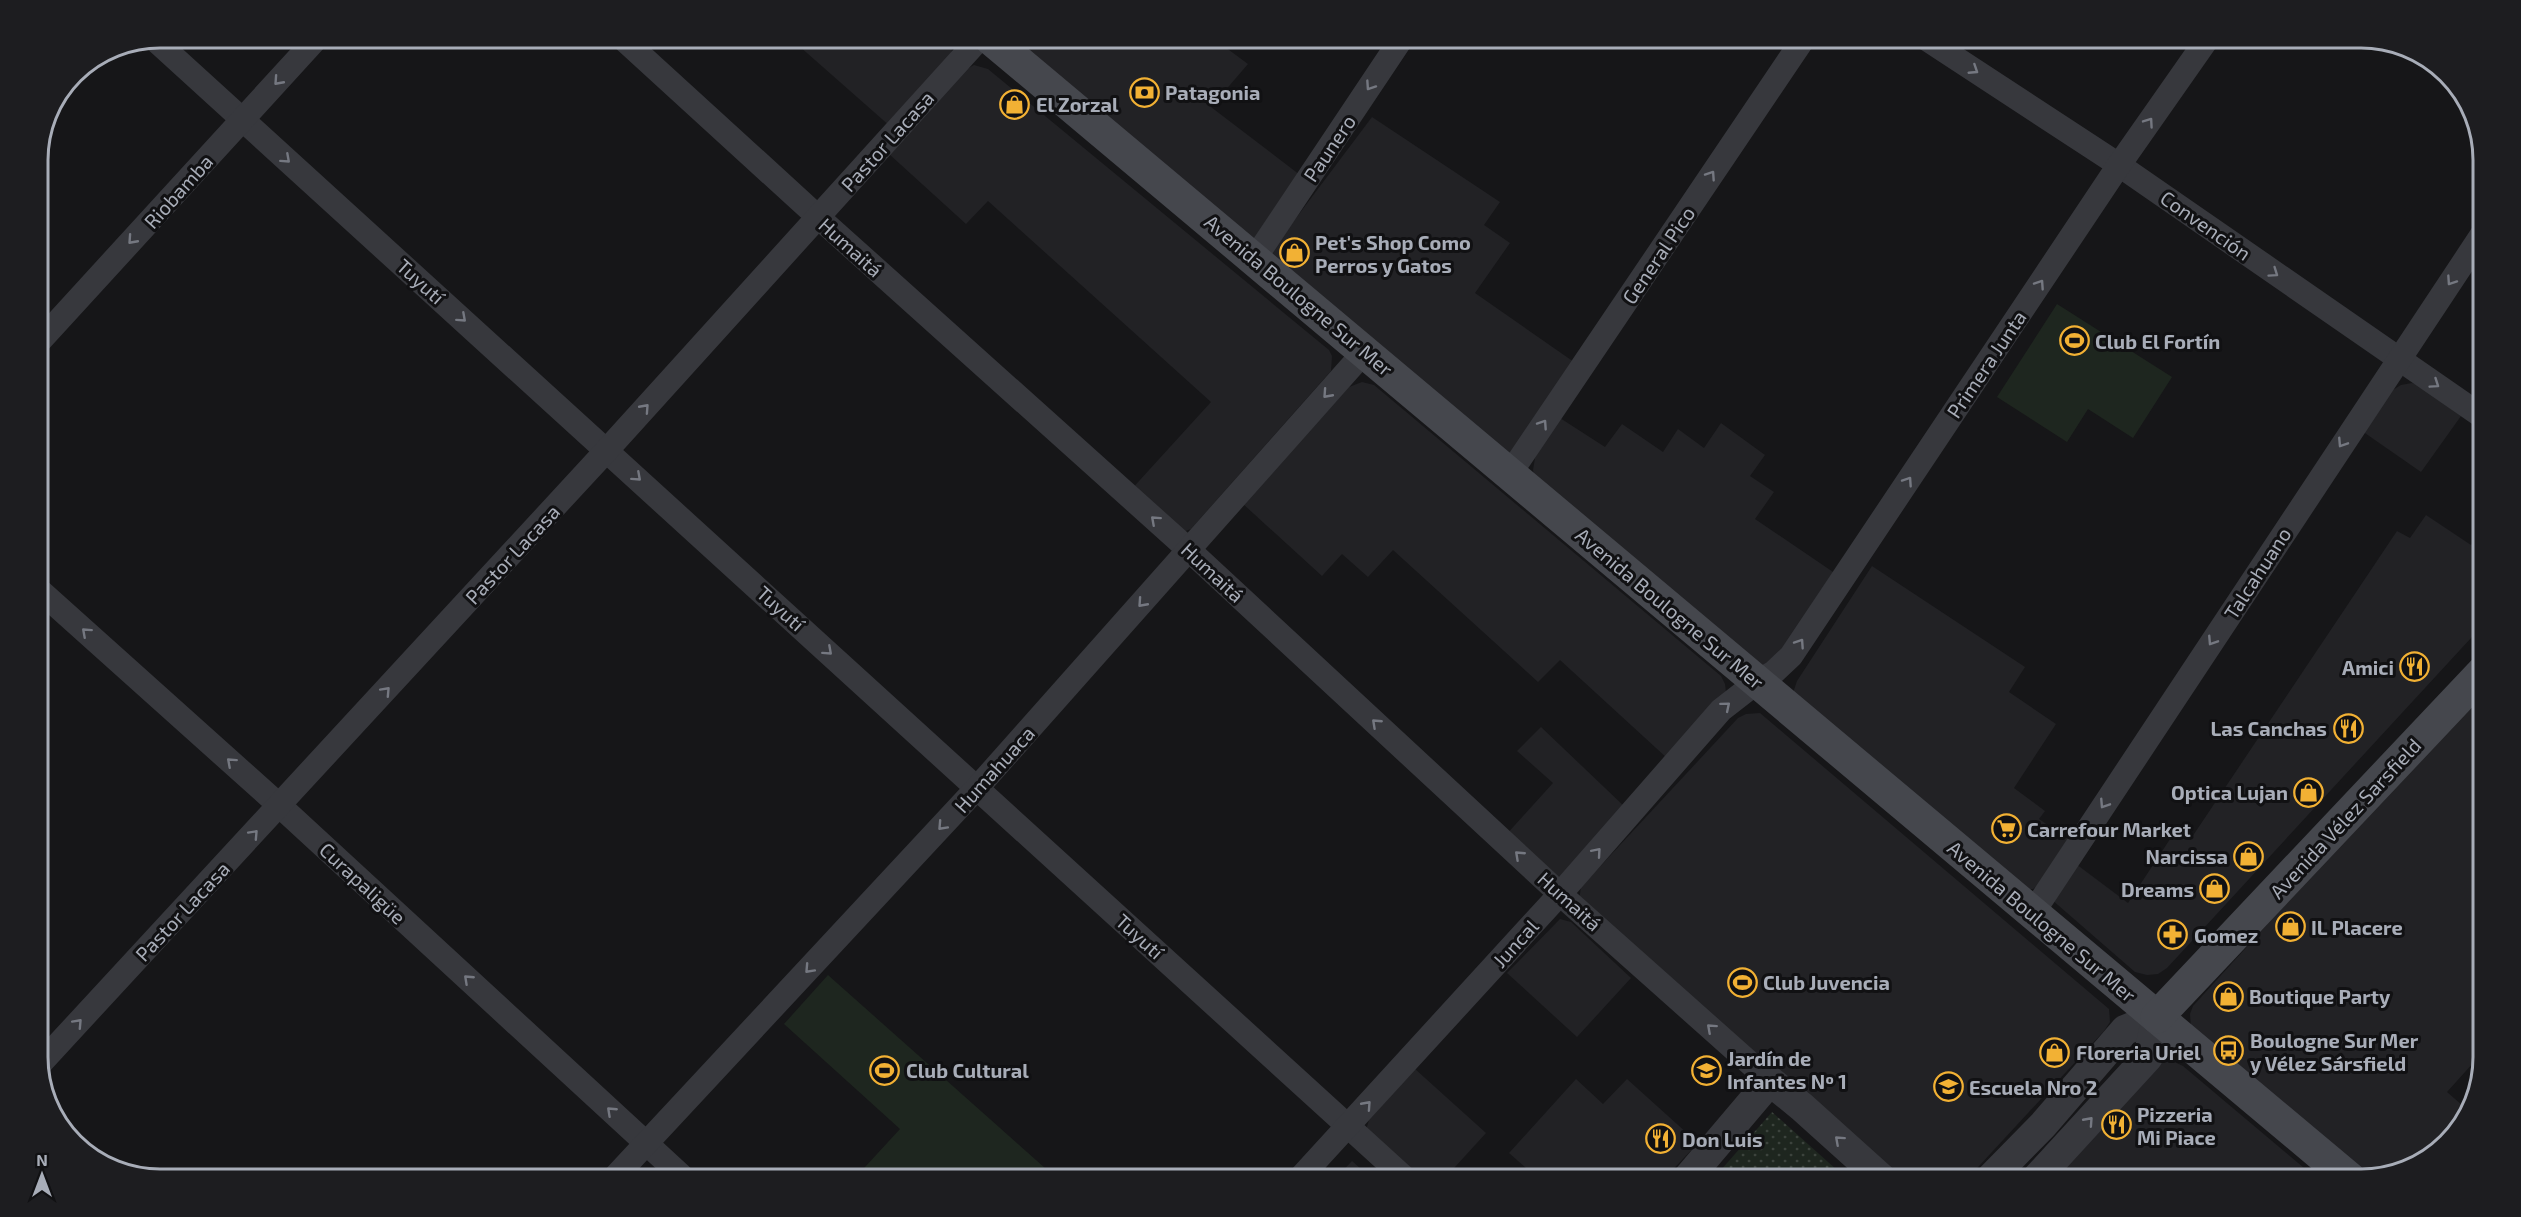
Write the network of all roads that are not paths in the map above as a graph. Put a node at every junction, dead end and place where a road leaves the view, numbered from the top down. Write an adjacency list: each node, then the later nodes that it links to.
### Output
1 (164, 48): 10 (street, Tuyutí)
2 (308, 48): 10 (street, Riobamba, one-way to 10)
3 (633, 48): 12 (street, Humaitá)
4 (971, 48): 12 (street, Pastor Lacasa)
5 (1002, 48): 14 (main road, Avenida Boulogne Sur Mer)
6 (1395, 48): 14 (street, Paunero, one-way to 14)
7 (1797, 48): 20 (street, General Pico, one-way to 7)
8 (1940, 48): 11 (street, Convención, one-way to 11)
9 (2201, 48): 11 (street, Primera Junta, one-way to 9)
10 (243, 120): 15 (street, Riobamba, one-way to 15); 19 (street, Tuyutí, one-way to 19)
11 (2119, 165): 17 (street, Convención, one-way to 17); 23 (street, Primera Junta, one-way to 11)
12 (818, 217): 19 (street, Pastor Lacasa, one-way to 12); 21 (street, Humaitá, one-way to 12)
13 (2473, 248): 17 (street, Talcahuano, one-way to 17)
14 (1255, 258): 16 (main road, Avenida Boulogne Sur Mer)
15 (48, 332)
16 (1366, 350): 20 (main road, Avenida Boulogne Sur Mer); 21 (street, Humahuaca, one-way to 21)
17 (2398, 359): 18 (street, Convención, one-way to 18); 28 (street, Talcahuano, one-way to 28)
18 (2473, 410)
19 (607, 450): 25 (street, Tuyutí, one-way to 25); 26 (street, Pastor Lacasa, one-way to 19)
20 (1511, 472): 23 (main road, Avenida Boulogne Sur Mer)
21 (1189, 550): 25 (street, Humahuaca, one-way to 25); 27 (street, Humaitá, one-way to 21)
22 (48, 598): 26 (street, Curapaligüe, one-way to 22)
23 (1757, 682): 27 (street, Juncal, one-way to 23); 28 (main road, Avenida Boulogne Sur Mer)
24 (2473, 683): 29 (main road, Avenida Vélez Sarsfield)
25 (977, 788): 33 (street, Tuyutí); 34 (street, Humahuaca, one-way to 34)
26 (280, 806): 30 (street, Pastor Lacasa, one-way to 26); 34 (street, Curapaligüe, one-way to 26)
27 (1560, 894): 31 (street, Humaitá, one-way to 27); 33 (street, Juncal, one-way to 27)
28 (2032, 914): 29 (main road, Avenida Boulogne Sur Mer)
29 (2157, 1017): 32 (street); 35 (street, one-way to 29); 44 (main road, Avenida Boulogne Sur Mer)
30 (48, 1055)
31 (1770, 1081): 40 (street); 41 (street, Humaitá, one-way to 31)
32 (2043, 1125): 35 (street); 42 (street)
33 (1348, 1126): 38 (street, Juncal); 39 (street, Tuyutí)
34 (646, 1144): 36 (street, Humahuaca); 37 (street, Curapaligüe)
35 (2064, 1148): 43 (street)
36 (622, 1169)
37 (674, 1169)
38 (1308, 1169)
39 (1395, 1169)
40 (1695, 1169)
41 (1871, 1169)
42 (2000, 1169)
43 (2045, 1169)
44 (2338, 1169)

